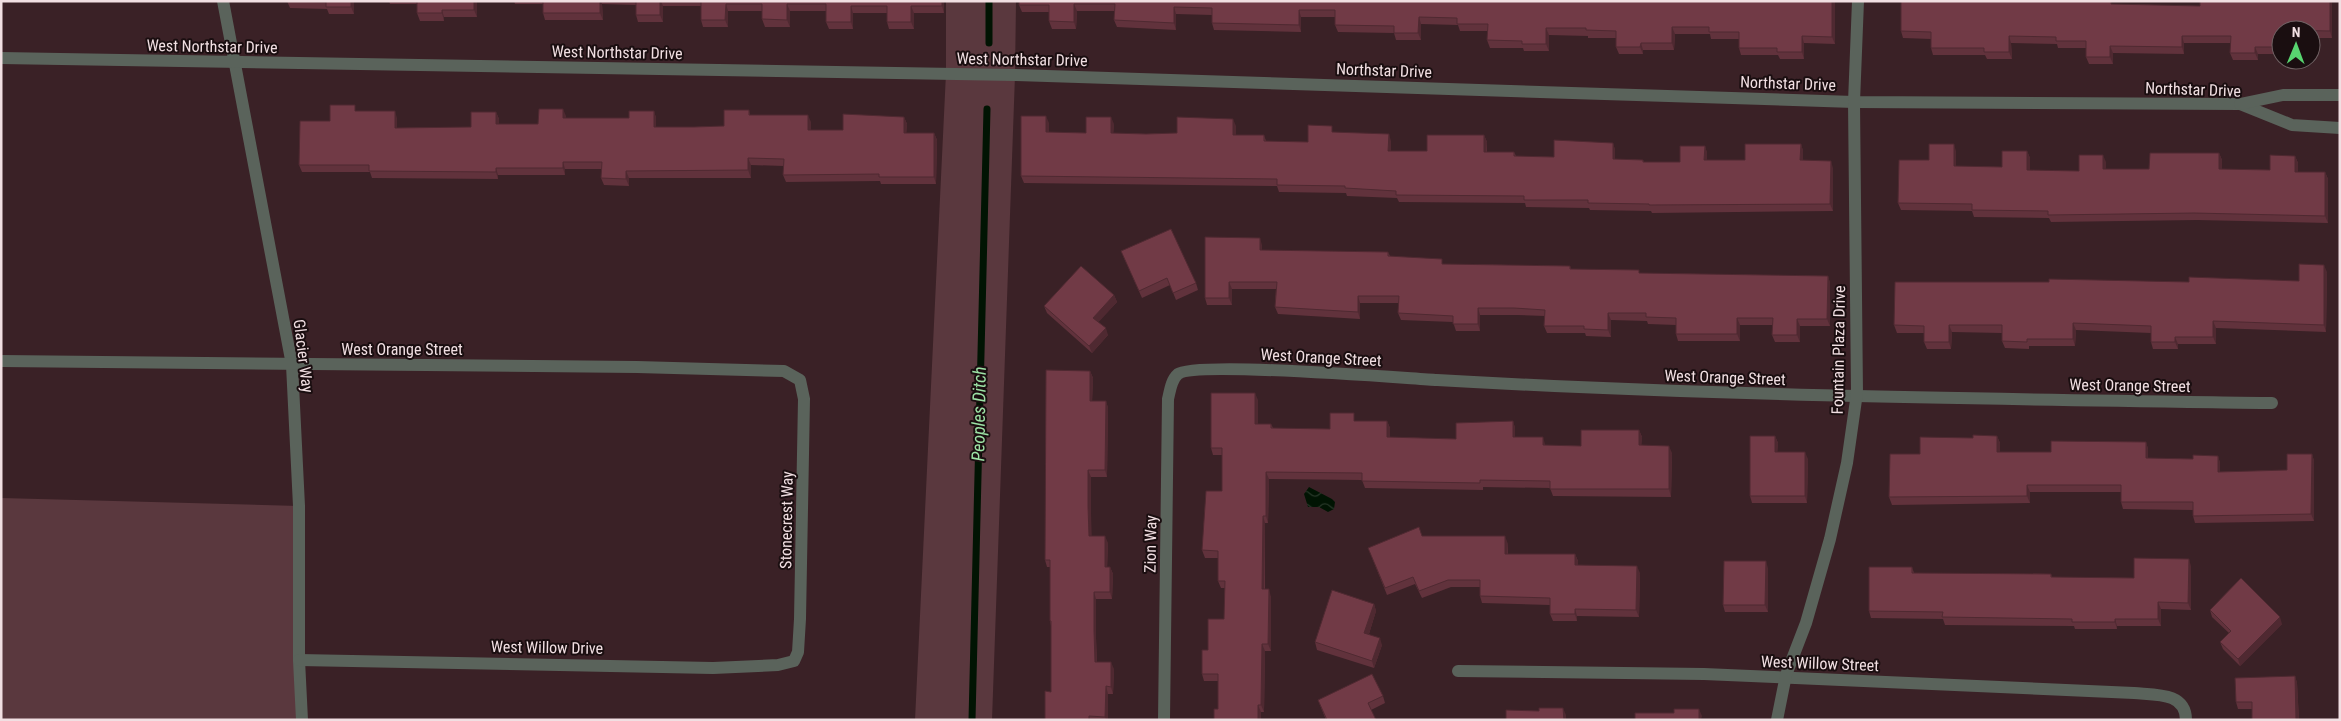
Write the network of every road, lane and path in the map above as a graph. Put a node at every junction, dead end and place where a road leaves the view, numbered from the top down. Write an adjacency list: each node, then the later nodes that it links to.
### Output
1 (223, 1): 4 (street, Glacier Way)
2 (1858, 1): 7 (street, Fountain Plaza Drive)
3 (1, 58): 4 (street, West Northstar Drive)
4 (235, 62): 5 (street, West Northstar Drive); 11 (street, Glacier Way)
5 (1232, 81): 7 (street, Northstar Drive)
6 (2340, 95): 8 (street)
7 (1854, 102): 8 (street, Northstar Drive); 14 (street, Fountain Plaza Drive)
8 (2240, 104): 9 (street, Northstar Drive)
9 (2340, 128)
10 (1, 360): 11 (street, West Orange Street)
11 (292, 365): 13 (street, West Orange Street); 16 (street, Glacier Way)
12 (1179, 373): 14 (street, West Orange Street); 21 (street, Zion Way)
13 (800, 380): 17 (street, Stonecrest Way)
14 (1856, 396): 15 (street, West Orange Street); 19 (street, Fountain Plaza Drive)
15 (2272, 403)
16 (299, 660): 17 (street, West Willow Drive); 20 (street, Glacier Way)
17 (794, 661)
18 (1458, 670): 19 (street, West Willow Street)
19 (1786, 678): 22 (street, Fountain Plaza Drive); 23 (street, West Willow Street)
20 (302, 720)
21 (1164, 720)
22 (1777, 720)
23 (2186, 720)

